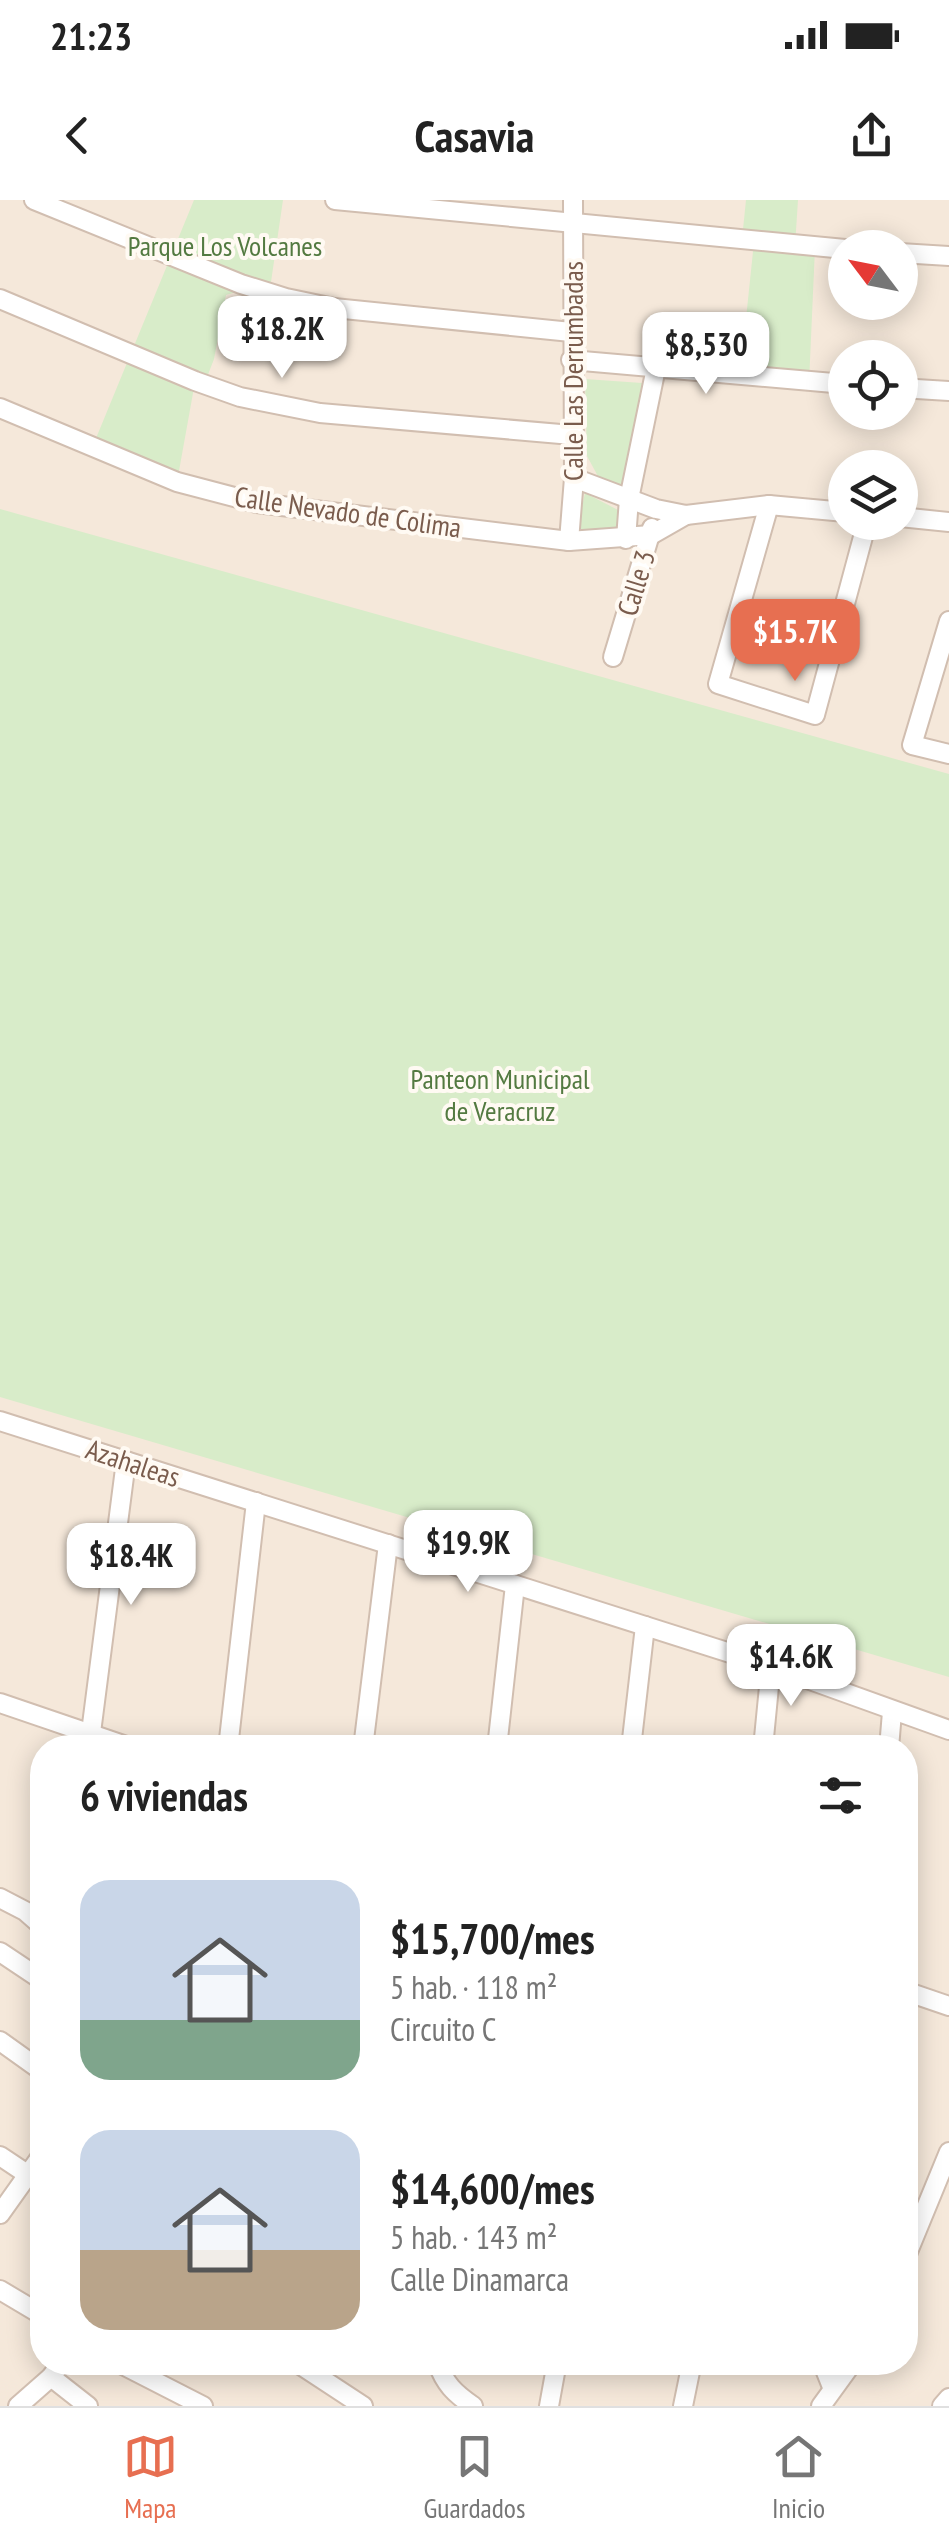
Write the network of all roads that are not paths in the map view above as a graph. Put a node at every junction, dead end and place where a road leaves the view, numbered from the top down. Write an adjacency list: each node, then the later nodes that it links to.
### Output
1 (34, 200): 9 (street)
2 (335, 200): 4 (street)
3 (572, 200): 4 (street, Calle Las Derrumbadas)
4 (572, 221): 5 (street); 9 (street, Calle Las Derrumbadas)
5 (828, 248)
6 (918, 254): 7 (street)
7 (949, 256)
8 (0, 299): 16 (street)
9 (571, 332): 10 (street, Calle Las Derrumbadas)
10 (571, 360): 11 (street); 16 (street, Calle Las Derrumbadas)
11 (656, 368): 12 (street); 18 (street)
12 (828, 383)
13 (918, 389): 14 (street)
14 (949, 391)
15 (0, 408): 28 (street, Calle Nevado de Colima)
16 (572, 434): 17 (street, Calle Las Derrumbadas)
17 (574, 478): 18 (street); 28 (street, Calle Las Derrumbadas)
18 (629, 498): 20 (street); 26 (street)
19 (769, 505): 21 (street); 22 (street); 27 (street)
20 (656, 509): 22 (street); 25 (street, Calle 3)
21 (828, 510)
22 (686, 515): 25 (street)
23 (918, 519): 24 (street)
24 (949, 522)
25 (651, 535): 26 (street, Calle Nevado de Colima); 30 (street, Calle 3)
26 (626, 539): 28 (street, Calle Nevado de Colima)
27 (861, 540)
28 (569, 541)
29 (949, 621): 31 (street)
30 (613, 657)
31 (949, 754)
32 (1, 1427): 33 (street, Azahaleas)
33 (126, 1461): 34 (street, Azahaleas); 43 (street)
34 (256, 1502): 35 (street, Azahaleas); 44 (street)
35 (388, 1544): 36 (street, Azahaleas); 45 (street)
36 (515, 1585): 37 (street, Azahaleas); 46 (street)
37 (644, 1626): 38 (street, Azahaleas); 47 (street)
38 (771, 1666): 40 (street, Azahaleas); 48 (street)
39 (0, 1703): 42 (street)
40 (892, 1712): 41 (street, Azahaleas); 49 (street)
41 (949, 1730)
42 (76, 1735)
43 (91, 1735)
44 (229, 1735)
45 (365, 1735)
46 (498, 1735)
47 (631, 1735)
48 (764, 1735)
49 (890, 1735)
50 (0, 1898): 51 (street)
51 (30, 1915)
52 (0, 1952): 53 (street)
53 (30, 1971)
54 (918, 1995): 55 (street)
55 (949, 2006)
56 (0, 2042): 57 (street)
57 (30, 2063)
58 (949, 2152): 63 (street)
59 (0, 2156): 60 (street)
60 (30, 2175)
61 (30, 2185): 62 (street)
62 (0, 2214)
63 (918, 2227)
64 (0, 2290): 65 (street)
65 (30, 2308)
66 (52, 2375): 77 (street)
67 (61, 2375): 78 (street)
68 (142, 2375): 79 (street)
69 (316, 2375): 80 (street)
70 (441, 2375): 81 (street)
71 (555, 2375): 82 (street)
72 (689, 2375): 83 (street)
73 (827, 2375): 75 (street)
74 (842, 2375): 75 (street)
75 (832, 2387): 84 (street)
76 (949, 2398): 85 (street)
77 (18, 2406)
78 (88, 2406)
79 (203, 2406)
80 (363, 2406)
81 (473, 2406)
82 (549, 2406)
83 (683, 2406)
84 (820, 2406)
85 (942, 2406)

